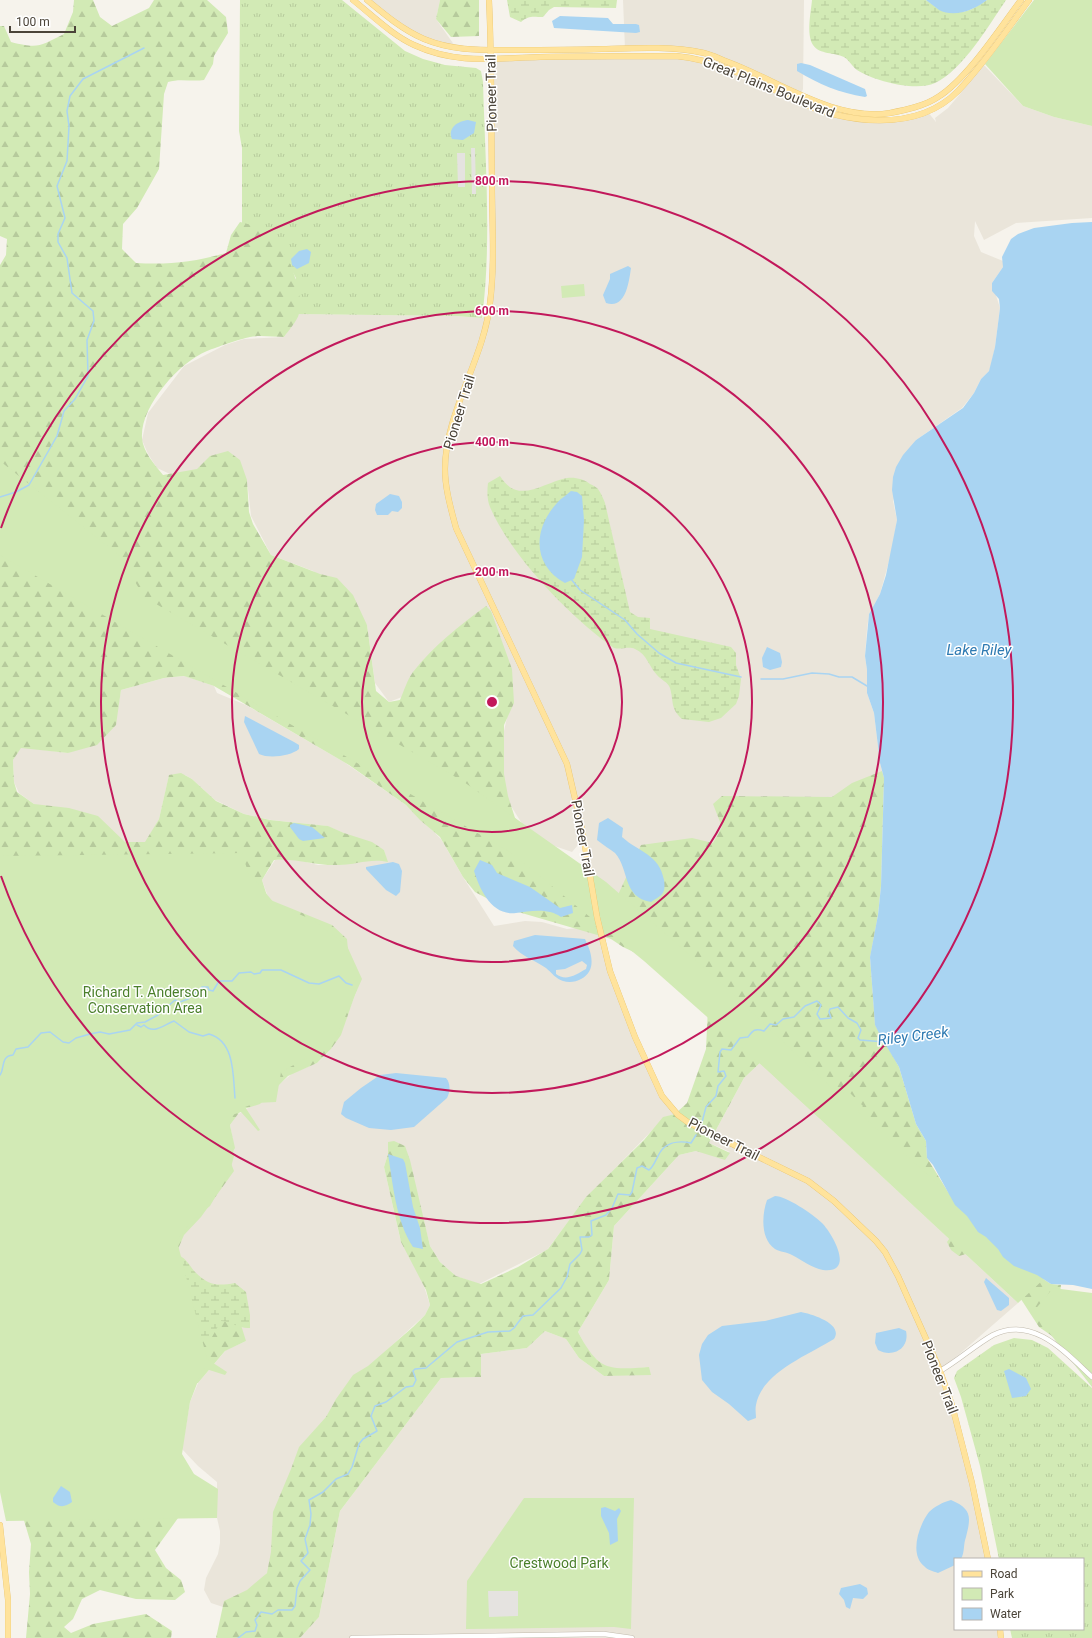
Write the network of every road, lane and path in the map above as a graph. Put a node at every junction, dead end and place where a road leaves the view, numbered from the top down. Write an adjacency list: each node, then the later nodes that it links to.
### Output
1 (353, 0): 7 (main road, Great Plains Boulevard)
2 (368, 0): 6 (main road, Great Plains Boulevard)
3 (489, 0): 6 (main road, Pioneer Trail)
4 (1021, 0): 6 (main road, Great Plains Boulevard)
5 (1028, 0): 7 (main road, Great Plains Boulevard)
6 (490, 51): 7 (main road, Pioneer Trail)
7 (491, 60): 8 (main road, Pioneer Trail)
8 (940, 1371): 9 (street); 11 (main road, Pioneer Trail)
9 (1092, 1377)
10 (0, 1525): 12 (main road)
11 (988, 1558)
12 (8, 1638)
13 (352, 1638): 14 (street)
14 (632, 1638)

